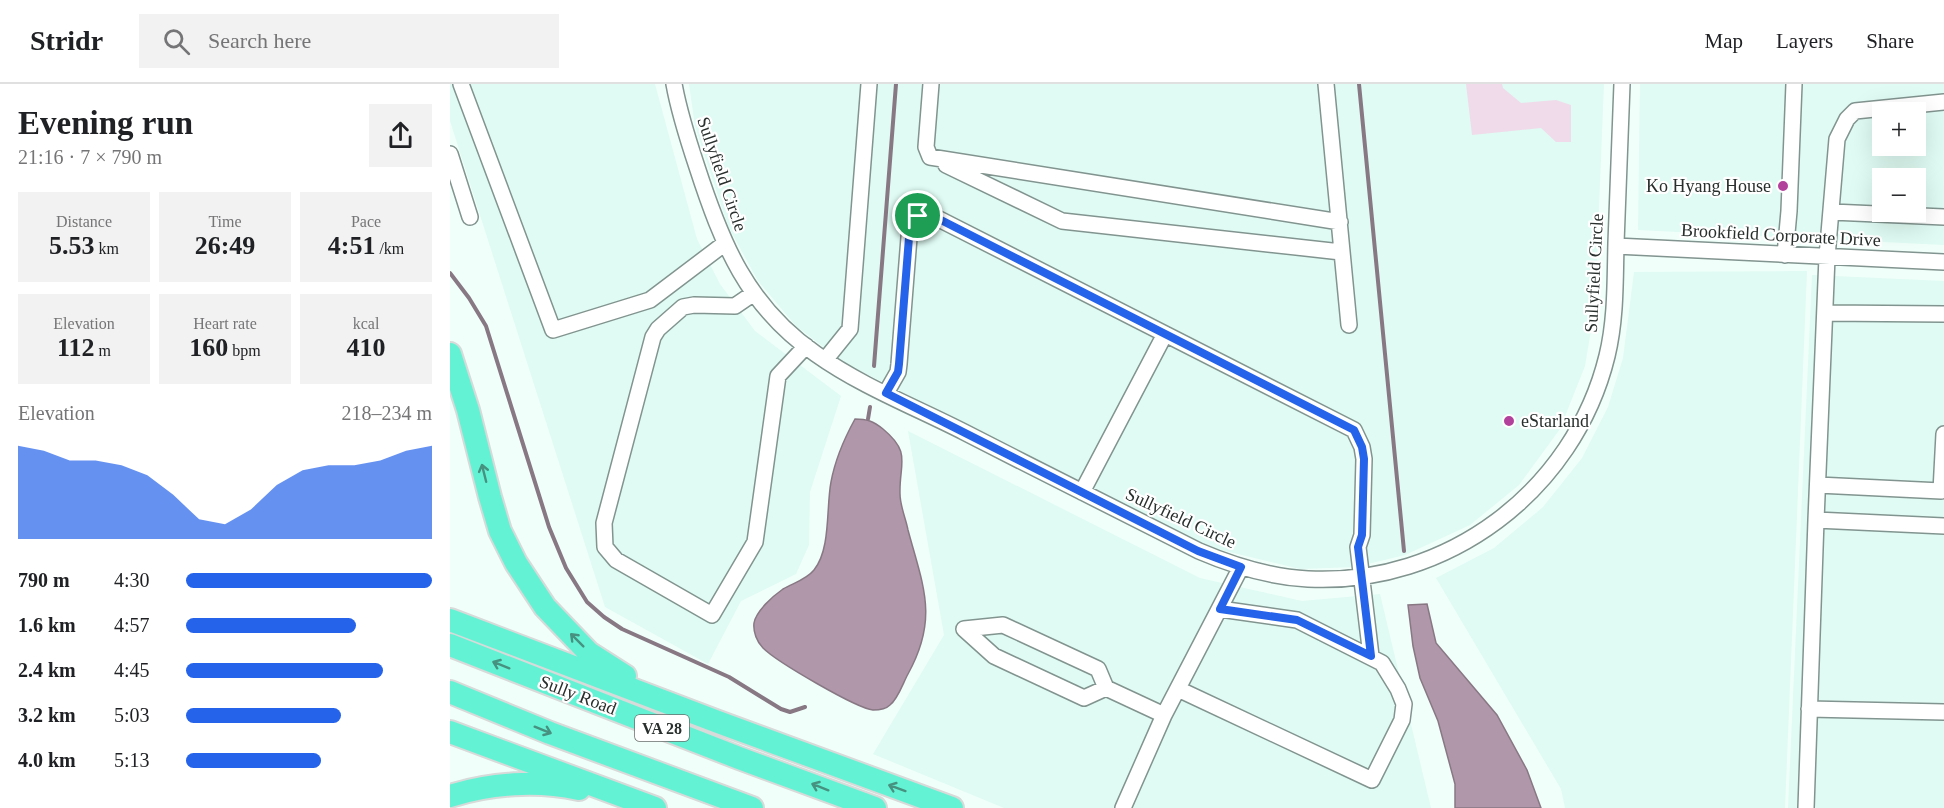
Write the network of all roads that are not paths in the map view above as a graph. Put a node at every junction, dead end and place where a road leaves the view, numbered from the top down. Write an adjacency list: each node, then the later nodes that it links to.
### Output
1 (460, 84): 15 (street)
2 (675, 84): 15 (street, Sullyfield Circle)
3 (869, 84): 28 (street)
4 (931, 84): 10 (street)
5 (1326, 84): 14 (street)
6 (1622, 84): 16 (street, Sullyfield Circle)
7 (1794, 84): 18 (street)
8 (1944, 102): 11 (street)
9 (450, 154): 12 (street)
10 (930, 157): 14 (street); 17 (street)
11 (1832, 212): 13 (street); 19 (street)
12 (470, 217)
13 (1944, 217)
14 (1340, 222): 17 (street)
15 (724, 244): 21 (street, Sullyfield Circle)
16 (1616, 246): 18 (street, Brookfield Corporate Drive); 36 (street, Sullyfield Circle)
17 (1341, 252): 24 (street)
18 (1785, 255): 19 (street, Brookfield Corporate Drive)
19 (1827, 257): 20 (street, Brookfield Corporate Drive); 22 (street)
20 (1944, 262)
21 (754, 293): 26 (street, Sullyfield Circle); 26 (street)
22 (1824, 313): 23 (street); 31 (street)
23 (1944, 314)
24 (1349, 325)
25 (1165, 334): 29 (street); 32 (street); 36 (street)
26 (806, 346): 28 (street, Sullyfield Circle)
27 (450, 354): 47 (highway, one-way to 27)
28 (825, 360): 29 (street, Sullyfield Circle)
29 (886, 393): 32 (street, Sullyfield Circle)
30 (1944, 434): 31 (street)
31 (1818, 485): 33 (street)
32 (1082, 492): 35 (street, Sullyfield Circle)
33 (1816, 520): 34 (street); 44 (street)
34 (1944, 526)
35 (1241, 567): 36 (street, Sullyfield Circle); 37 (street)
36 (1360, 576): 40 (street)
37 (1220, 609): 40 (street); 42 (street)
38 (450, 620): 47 (highway)
39 (450, 645): 53 (highway, Sully Road / VA 28, one-way to 39)
40 (1371, 656): 42 (street)
41 (1106, 688): 41 (street); 46 (street)
42 (1178, 689): 46 (street)
43 (450, 692): 52 (highway, VA 28, one-way to 52)
44 (1809, 709): 45 (street); 56 (street)
45 (1944, 712)
46 (1164, 716): 55 (street)
47 (718, 722): 54 (highway, one-way to 47)
48 (450, 732): 50 (highway)
49 (450, 796): 50 (highway)
50 (633, 800): 51 (highway)
51 (655, 808)
52 (752, 808)
53 (875, 808)
54 (952, 808)
55 (1123, 808)
56 (1806, 808)

